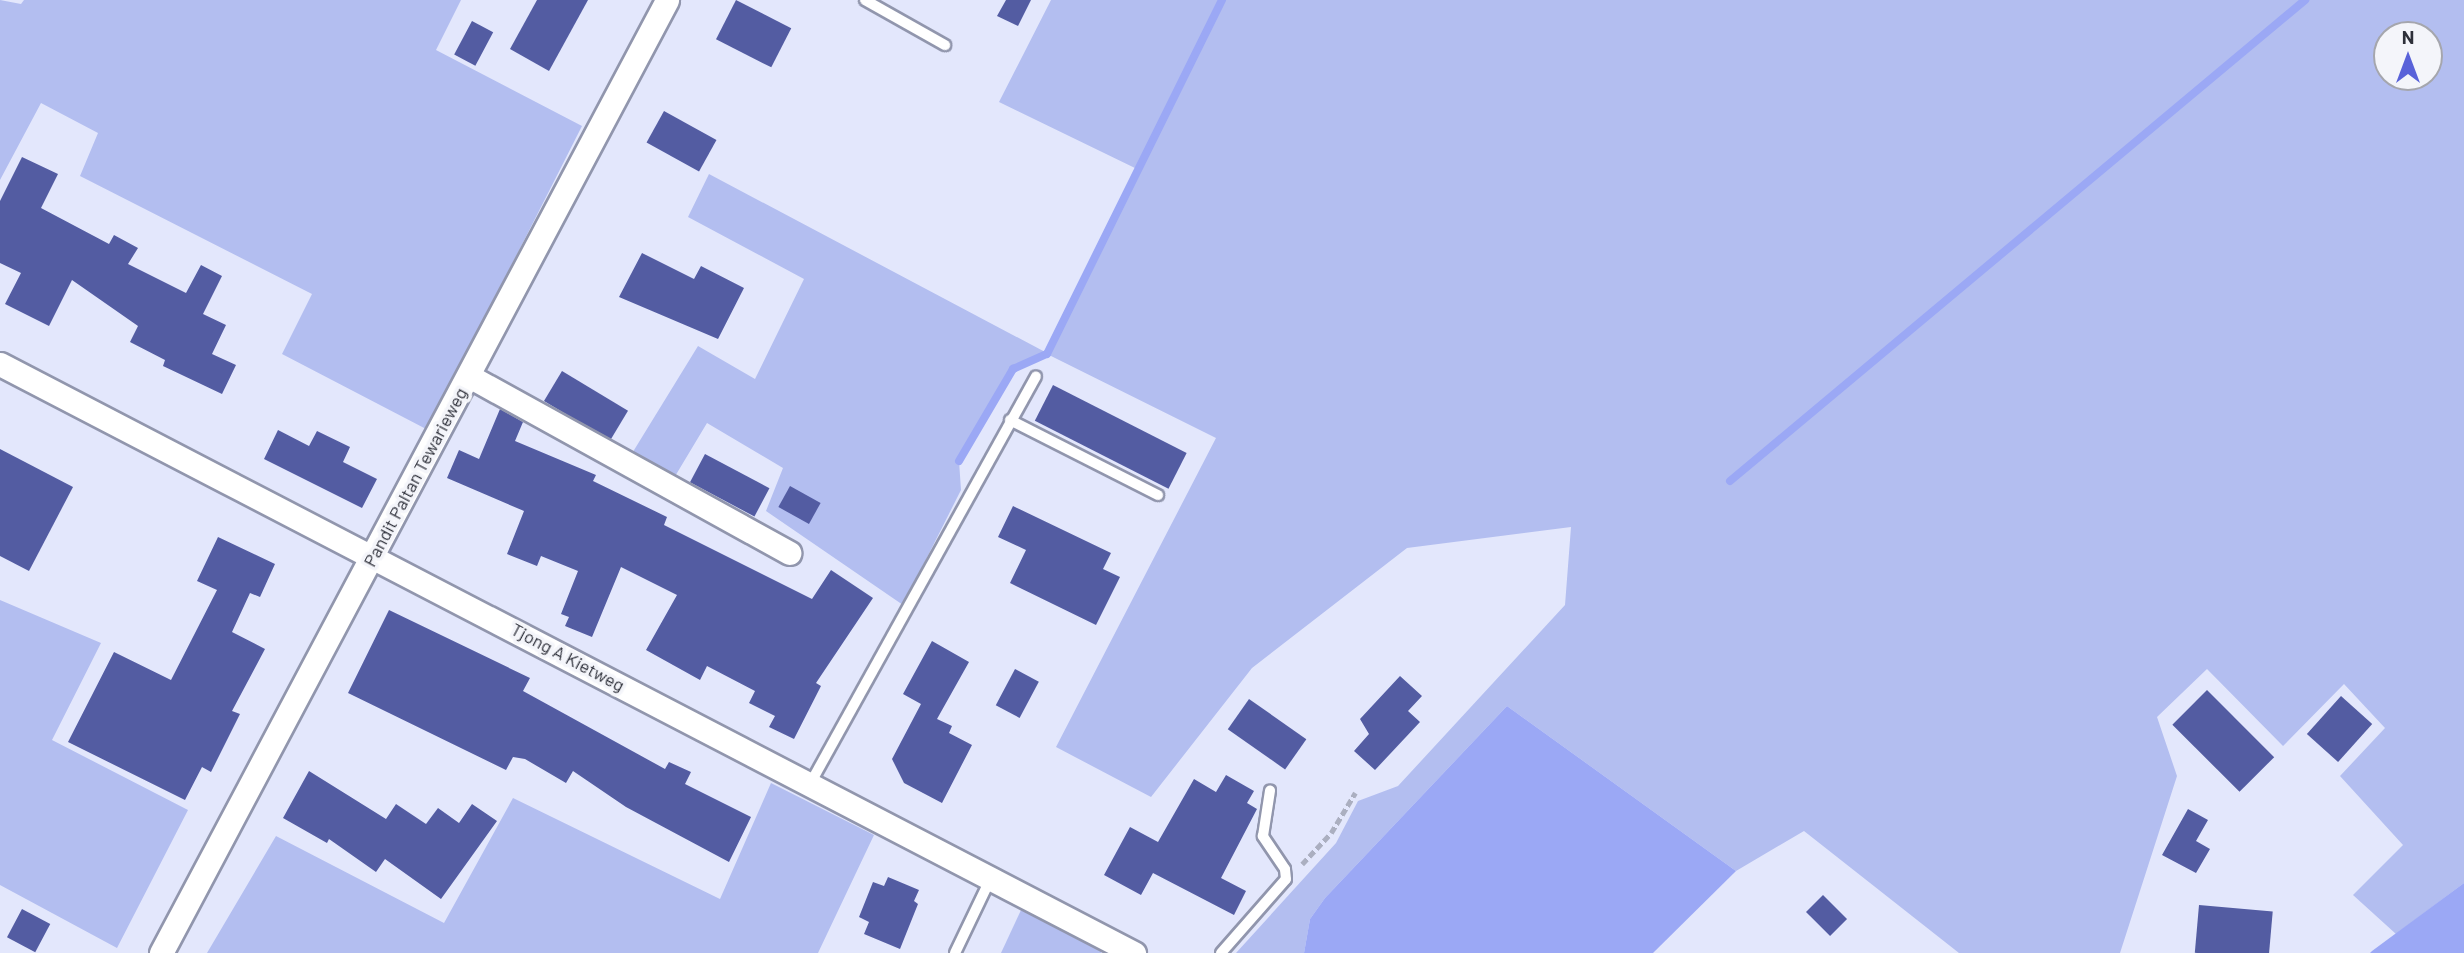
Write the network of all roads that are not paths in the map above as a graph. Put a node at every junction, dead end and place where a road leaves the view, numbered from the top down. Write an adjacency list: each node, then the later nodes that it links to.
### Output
1 (667, 0): 5 (street, Pandit Paltan Tewarieweg)
2 (865, 0): 3 (lane)
3 (944, 45)
4 (0, 364): 10 (street, Tjong A Kietweg)
5 (469, 376): 9 (street); 10 (street, Pandit Paltan Tewarieweg)
6 (1036, 376): 7 (lane)
7 (1010, 420): 8 (lane); 11 (lane)
8 (1158, 495)
9 (789, 553)
10 (373, 555): 11 (street, Tjong A Kietweg); 14 (street, Pandit Paltan Tewarieweg)
11 (810, 784): 13 (street, Tjong A Kietweg)
12 (1270, 791): 17 (lane)
13 (991, 878): 15 (lane); 16 (street, Tjong A Kietweg)
14 (161, 953)
15 (955, 953)
16 (1134, 953)
17 (1222, 953)

